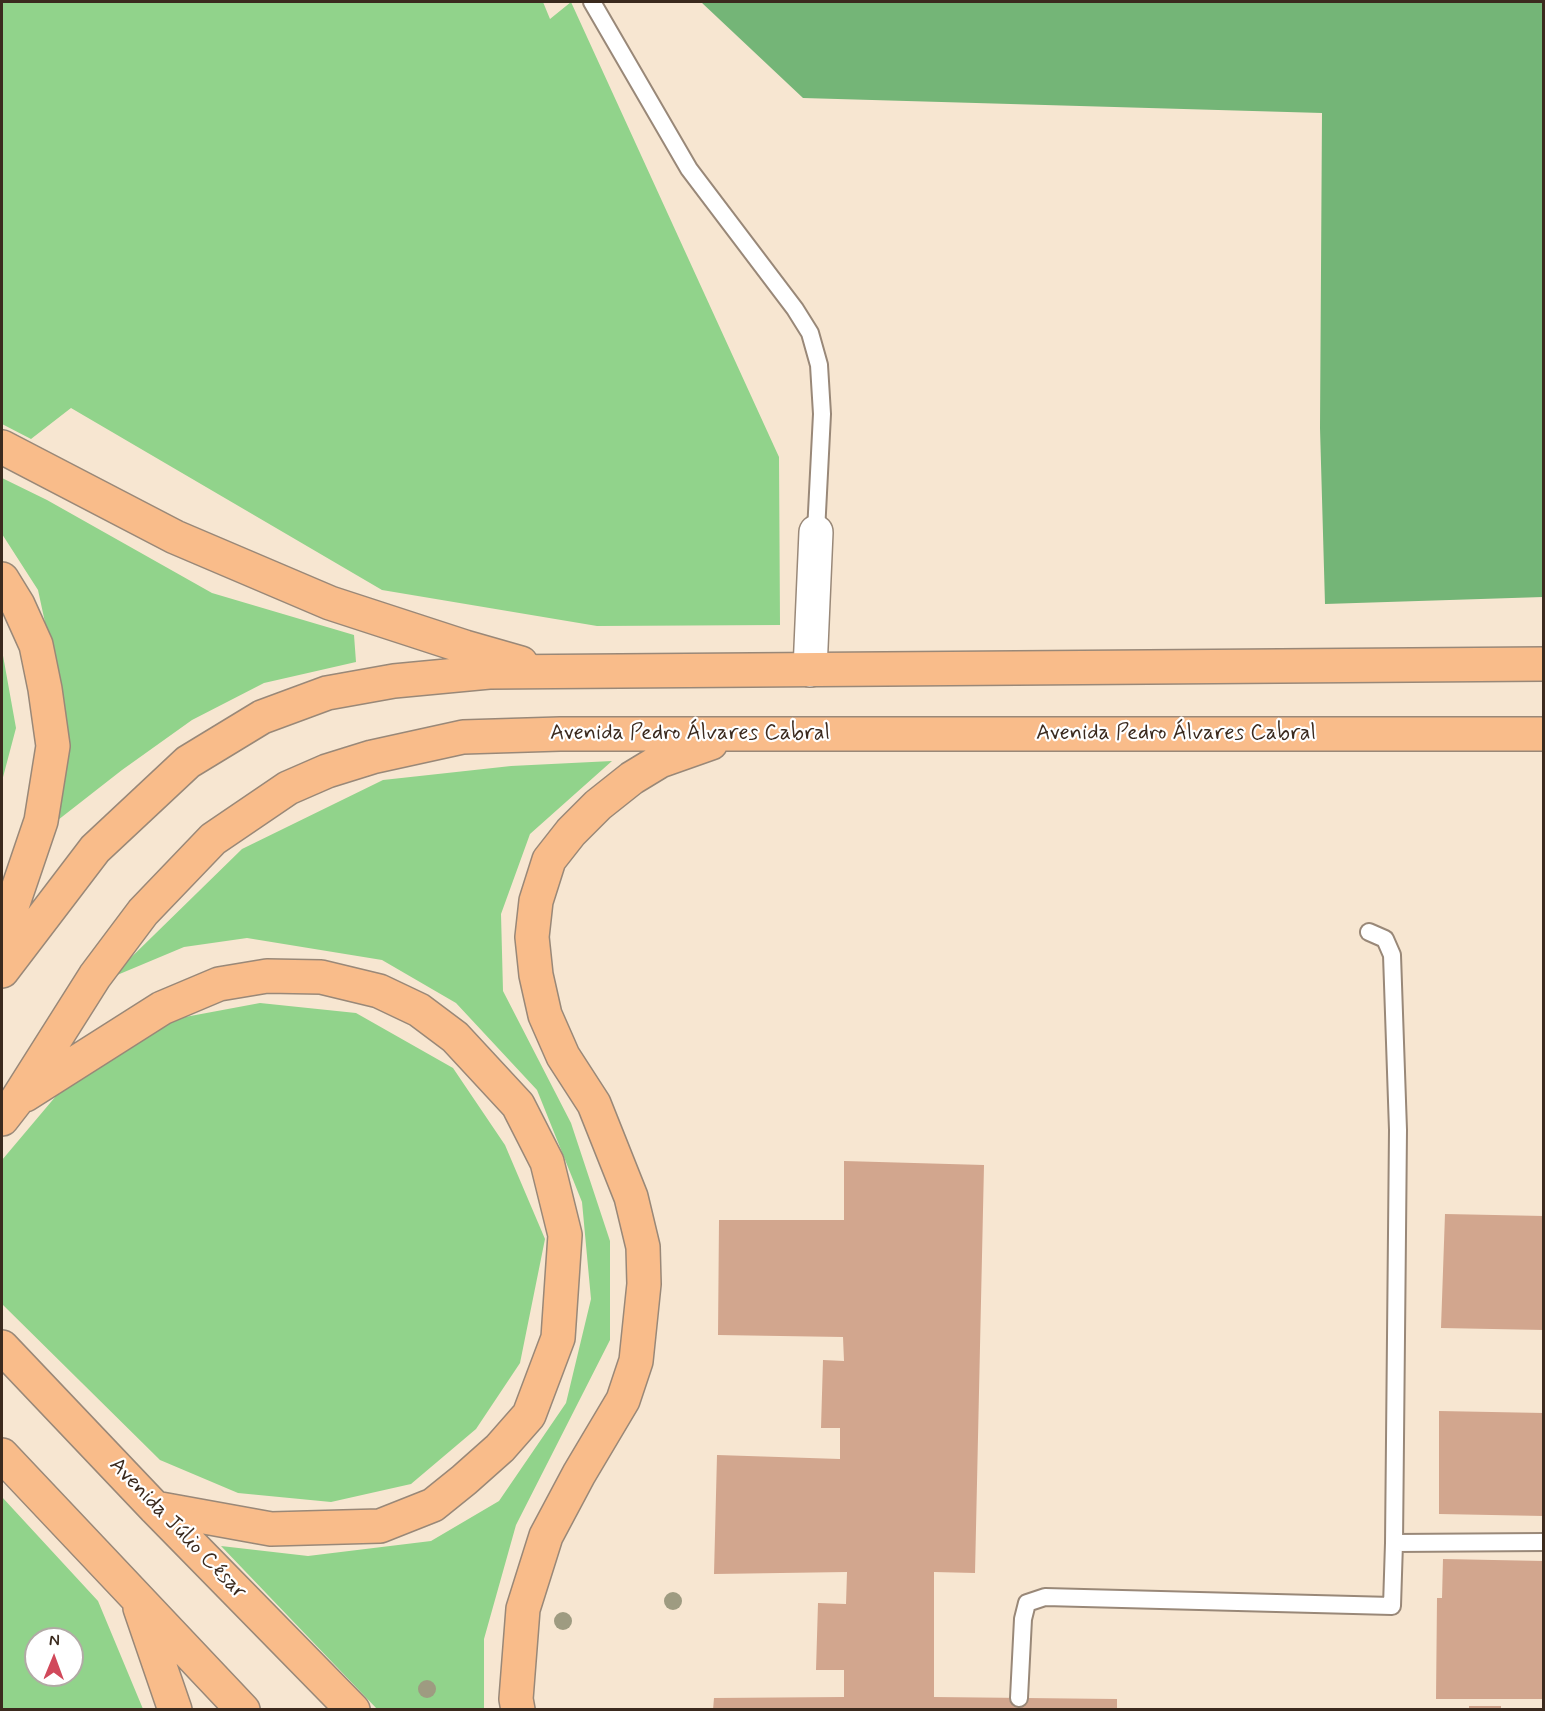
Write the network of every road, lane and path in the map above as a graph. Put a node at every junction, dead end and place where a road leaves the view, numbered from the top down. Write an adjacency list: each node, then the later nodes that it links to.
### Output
1 (592, 2): 3 (lane)
2 (2, 447): 7 (main road)
3 (816, 532): 6 (street)
4 (2, 579): 11 (main road)
5 (1544, 664): 6 (main road)
6 (810, 670): 7 (main road)
7 (551, 671): 12 (main road)
8 (734, 734): 9 (main road, Avenida Pedro Álvares Cabral); 13 (main road, Avenida Pedro Álvares Cabral); 24 (main road)
9 (1544, 734)
10 (1368, 932): 18 (lane)
11 (2, 936)
12 (2, 971)
13 (9, 1110): 16 (main road)
14 (5, 1351): 16 (main road, Avenida Júlio César)
15 (2, 1455): 19 (main road)
16 (155, 1508): 23 (main road, Avenida Júlio César)
17 (1544, 1542): 18 (lane)
18 (1394, 1543): 20 (lane)
19 (137, 1597): 21 (main road); 22 (main road)
20 (1019, 1698)
21 (175, 1710)
22 (243, 1710)
23 (353, 1710)
24 (518, 1710)

